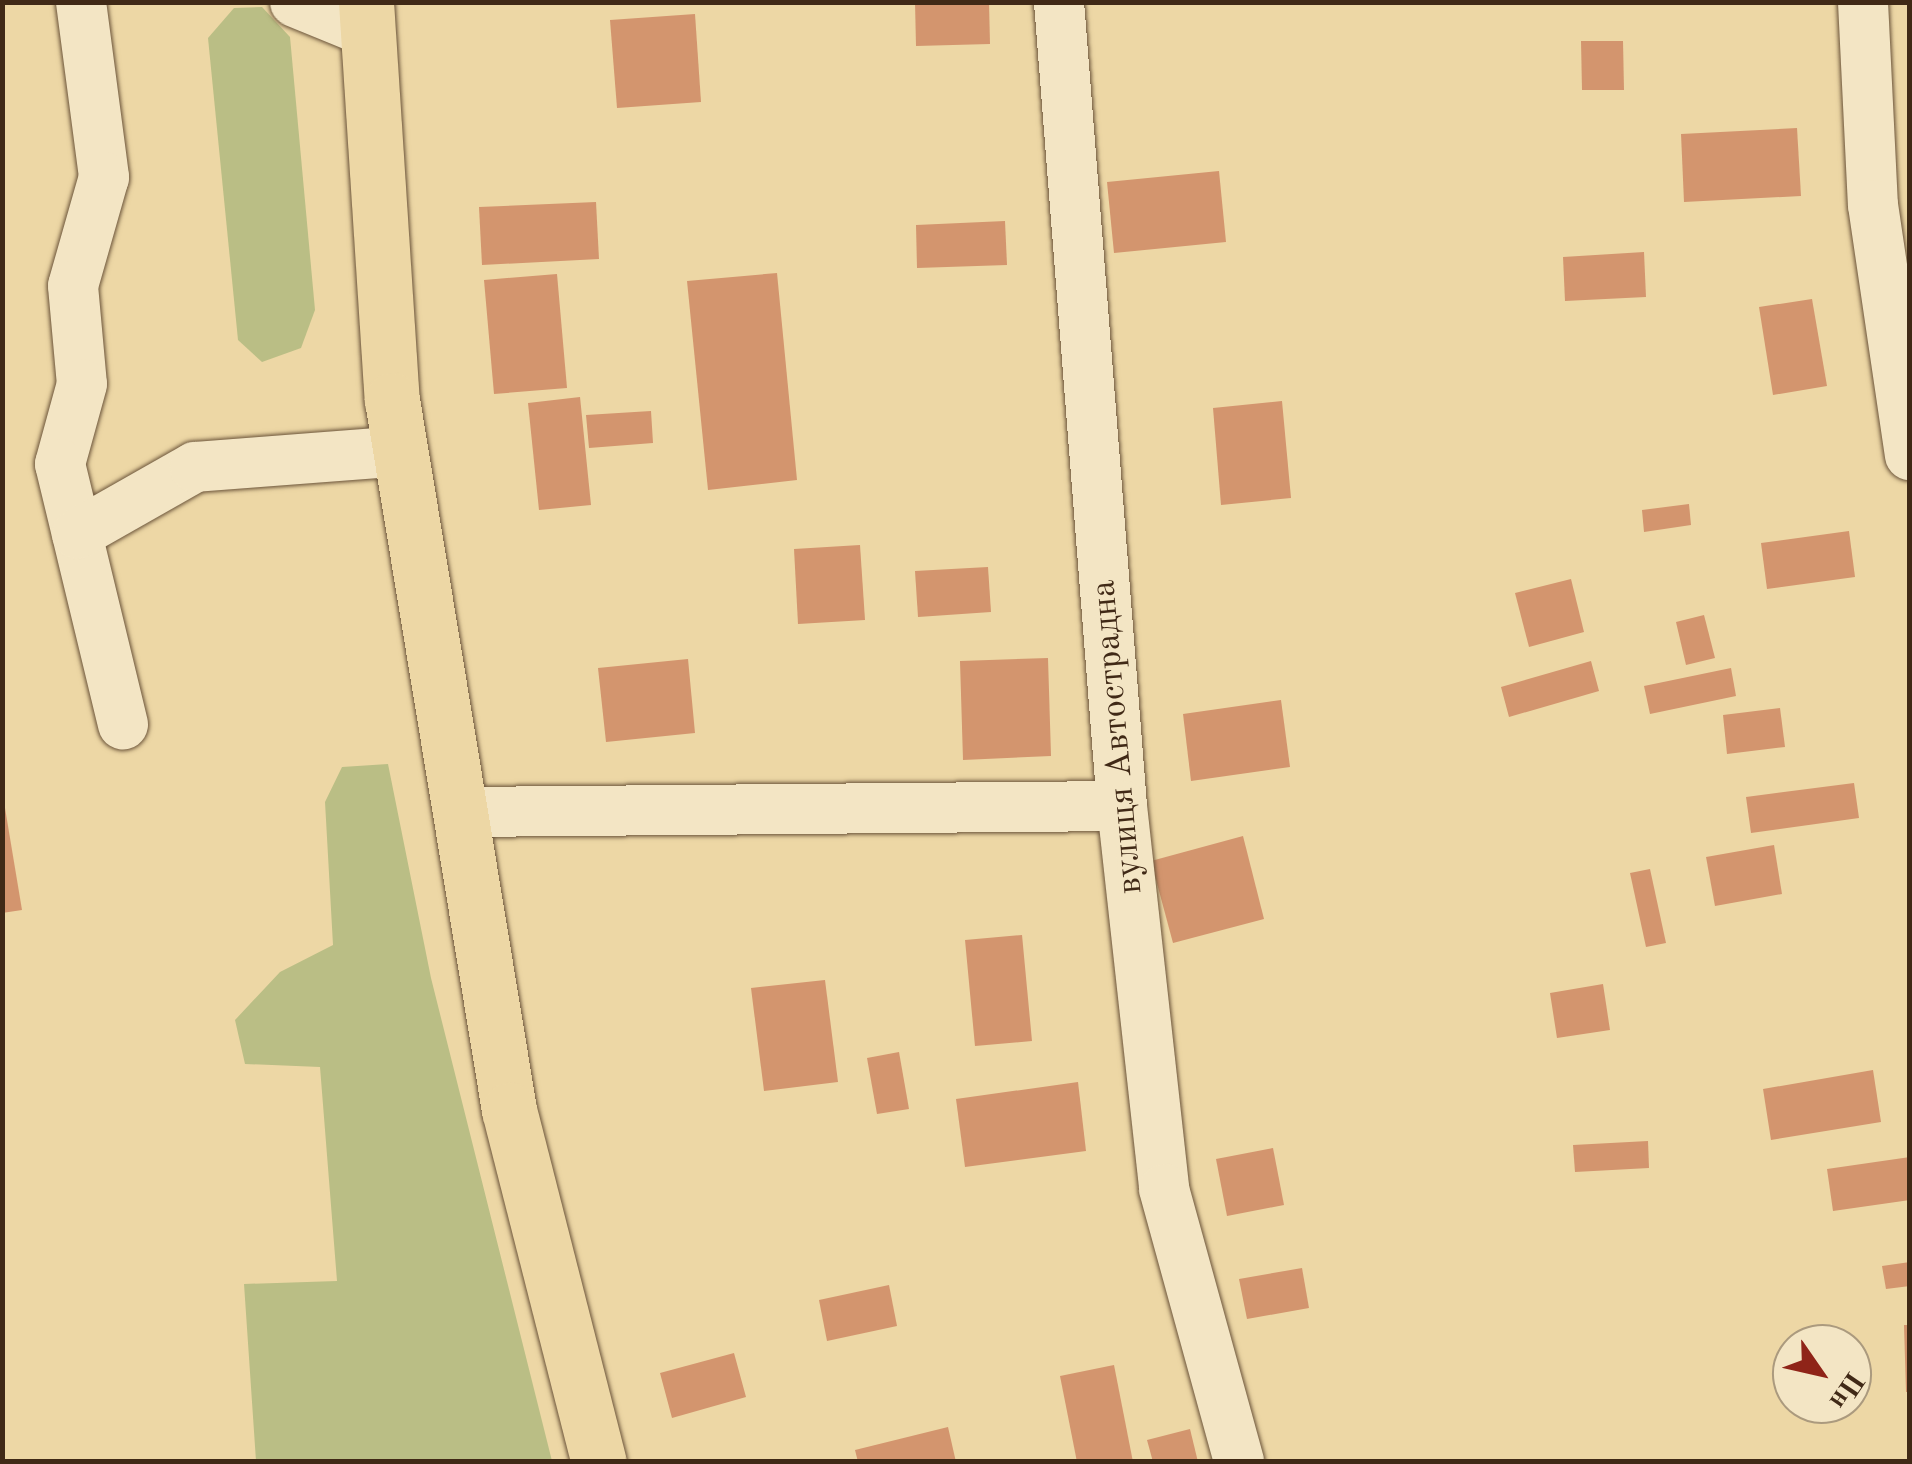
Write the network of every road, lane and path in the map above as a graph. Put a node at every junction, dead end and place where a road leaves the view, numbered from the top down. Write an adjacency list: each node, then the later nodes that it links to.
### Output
1 (80, 2): 8 (street)
2 (295, 2): 5 (street)
3 (1059, 2): 10 (street, вулиця Автострадна)
4 (1863, 2): 7 (street)
5 (367, 17): 6 (highway)
6 (400, 451): 8 (street); 11 (highway)
7 (1910, 455)
8 (77, 534): 9 (street)
9 (123, 725)
10 (1122, 806): 11 (street); 13 (street, вулиця Автострадна)
11 (462, 812): 12 (highway)
12 (599, 1462)
13 (1240, 1462)

